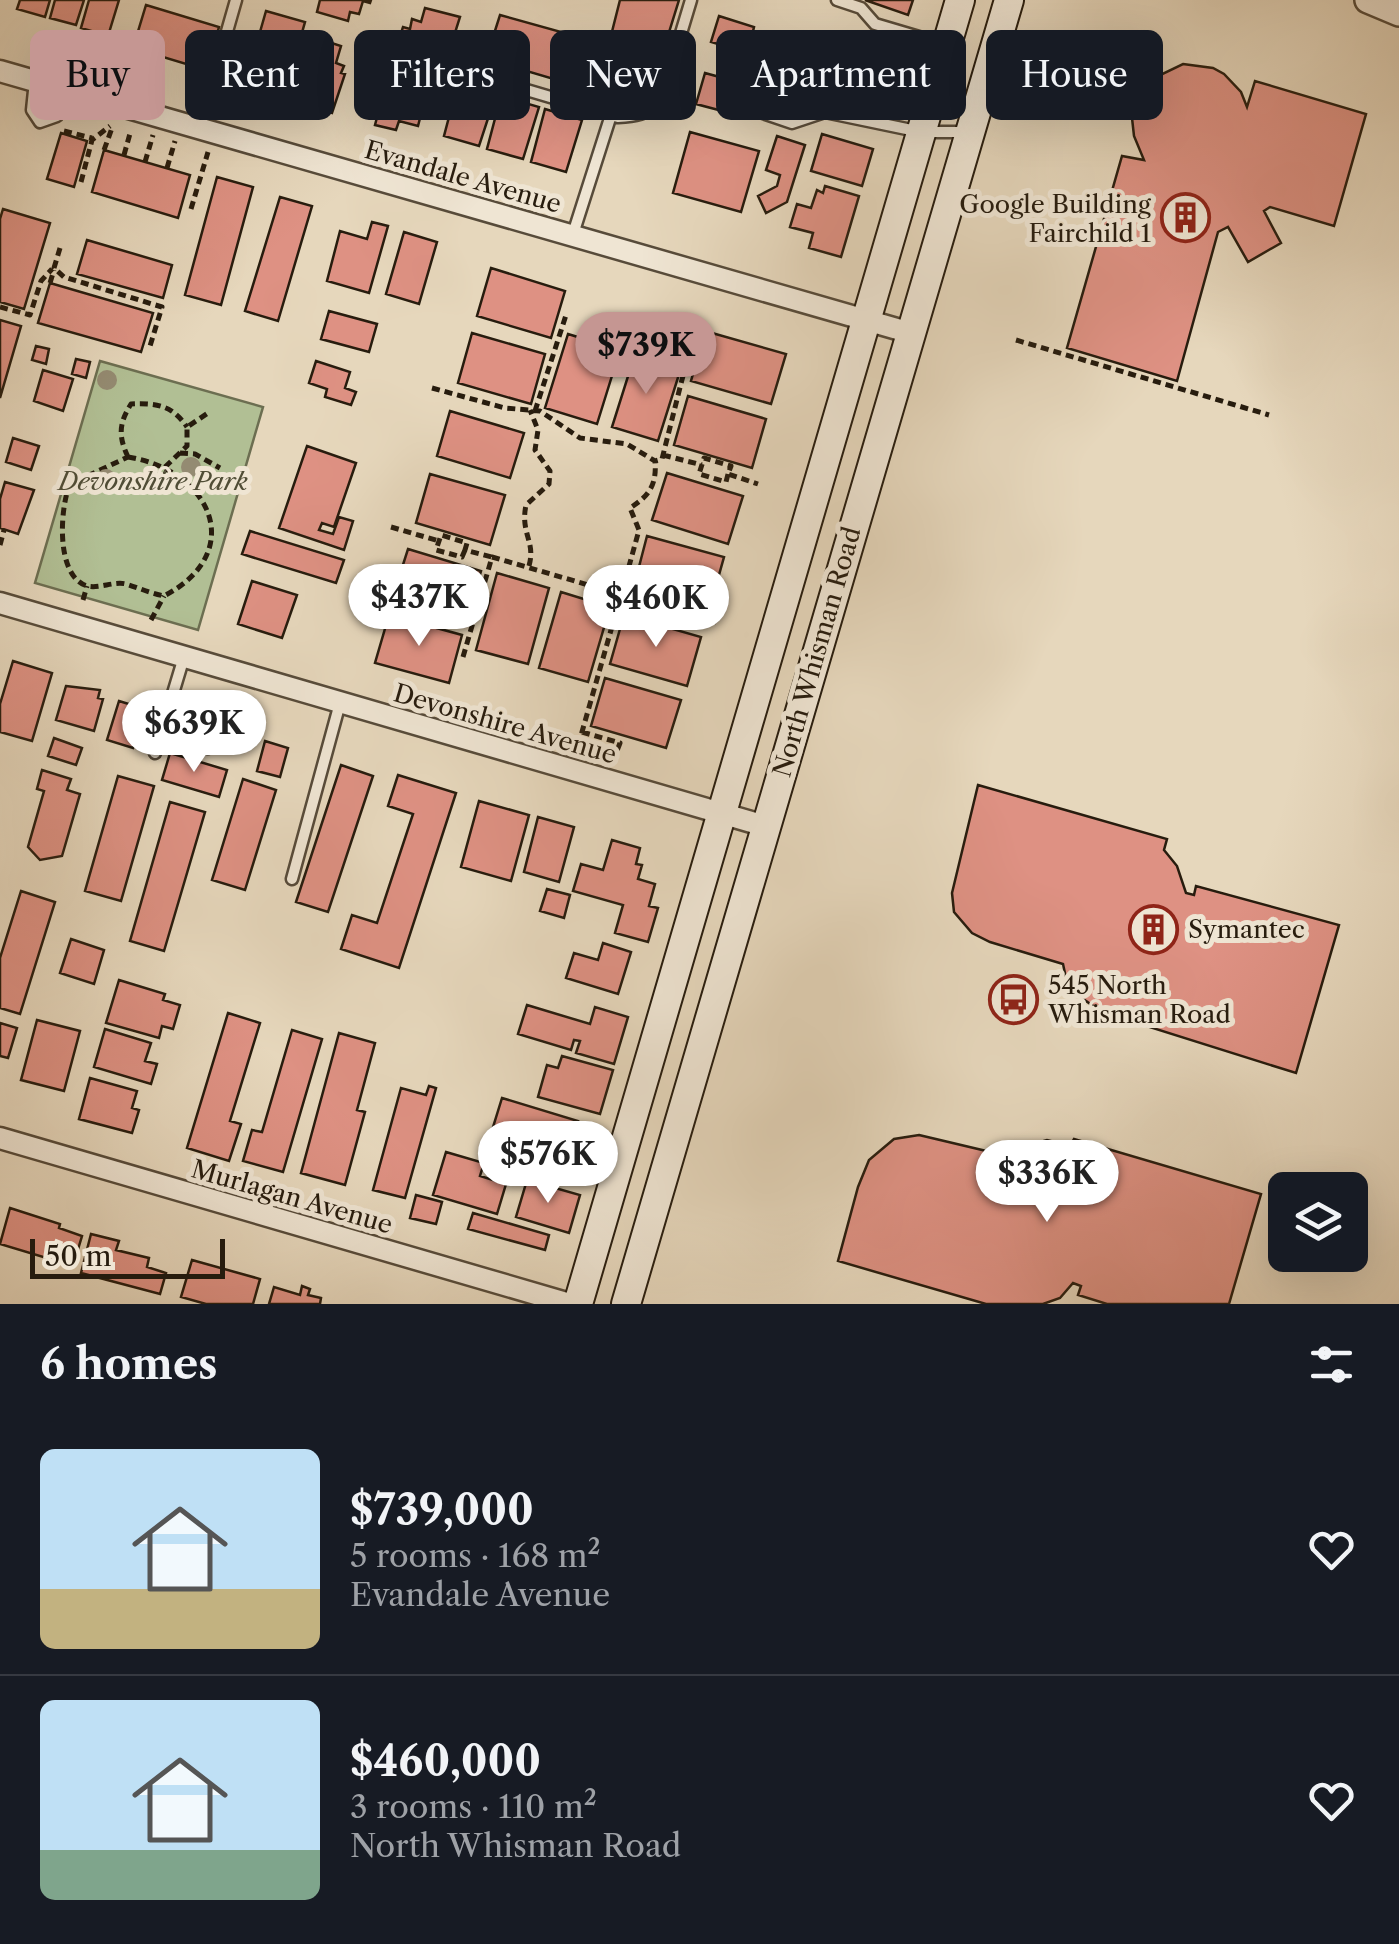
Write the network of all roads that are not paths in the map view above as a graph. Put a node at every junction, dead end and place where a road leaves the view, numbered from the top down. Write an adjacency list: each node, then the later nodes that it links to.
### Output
1 (236, 0): 17 (lane)
2 (691, 0): 8 (lane)
3 (837, 0): 9 (lane)
4 (960, 0): 10 (main road, North Whisman Road)
5 (1009, 0): 19 (main road, North Whisman Road)
6 (1368, 0): 7 (street)
7 (1399, 13)
8 (682, 30)
9 (896, 30)
10 (951, 30)
11 (0, 72): 12 (street, Evandale Avenue)
12 (30, 80)
13 (165, 118): 17 (street, Evandale Avenue)
14 (609, 120): 20 (lane)
15 (863, 120): 18 (lane)
16 (925, 120): 18 (main road, North Whisman Road)
17 (199, 128): 20 (street, Evandale Avenue)
18 (921, 132): 19 (lane); 21 (main road, North Whisman Road)
19 (970, 132): 22 (main road, North Whisman Road)
20 (572, 234): 21 (street, Evandale Avenue)
21 (867, 319): 22 (street, Evandale Avenue); 23 (main road, North Whisman Road)
22 (911, 334): 24 (main road, North Whisman Road)
23 (814, 502): 24 (main road); 31 (main road, North Whisman Road)
24 (858, 515): 32 (main road, North Whisman Road)
25 (0, 602): 26 (street, Devonshire Avenue)
26 (184, 656): 27 (street, Devonshire Avenue); 28 (lane)
27 (340, 702): 31 (street, Devonshire Avenue); 33 (lane)
28 (160, 735): 29 (lane); 30 (lane)
29 (208, 748)
30 (155, 753)
31 (722, 814): 32 (street, Devonshire Avenue); 36 (main road, North Whisman Road)
32 (765, 826): 37 (main road, North Whisman Road)
33 (292, 879)
34 (0, 1138): 35 (street, Murlagan Avenue)
35 (570, 1304)
36 (578, 1304)
37 (626, 1304)

